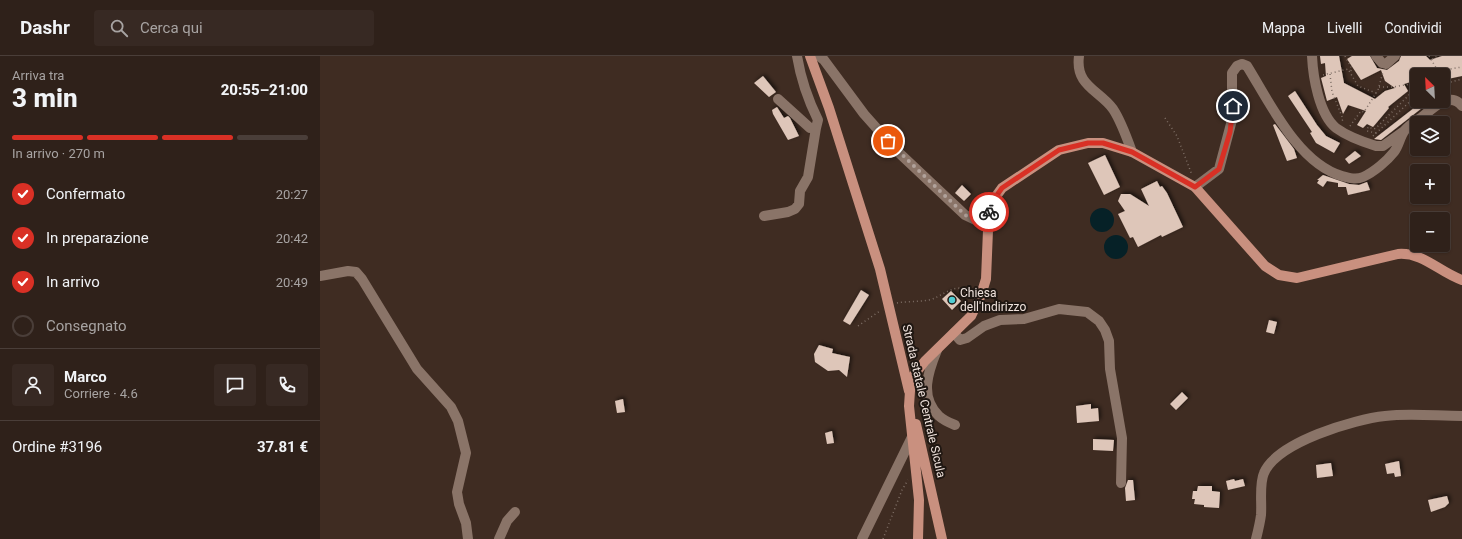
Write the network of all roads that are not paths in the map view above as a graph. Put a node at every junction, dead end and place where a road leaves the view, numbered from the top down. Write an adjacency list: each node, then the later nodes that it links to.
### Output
1 (797, 56): 10 (street)
2 (810, 56): 29 (main road, Strada statale Centrale Sicula)
3 (819, 56): 15 (street)
4 (1079, 56): 12 (street)
5 (1312, 56): 11 (street)
6 (1376, 56): 7 (street)
7 (1395, 56)
8 (778, 98): 10 (street)
9 (1462, 106): 11 (street)
10 (816, 128): 14 (street)
11 (1404, 131): 13 (street)
12 (1132, 152): 13 (main road); 15 (main road)
13 (1192, 186): 17 (main road)
14 (764, 216)
15 (988, 226): 18 (main road)
16 (320, 276): 25 (street)
17 (1462, 280)
18 (954, 333): 19 (main road); 23 (street)
19 (937, 350): 21 (street); 22 (main road)
20 (1462, 416): 30 (street)
21 (955, 425)
22 (912, 437): 27 (street); 28 (main road)
23 (1121, 483)
24 (515, 512): 26 (street)
25 (468, 539)
26 (499, 539)
27 (862, 539)
28 (918, 539)
29 (942, 539)
30 (1256, 539)

